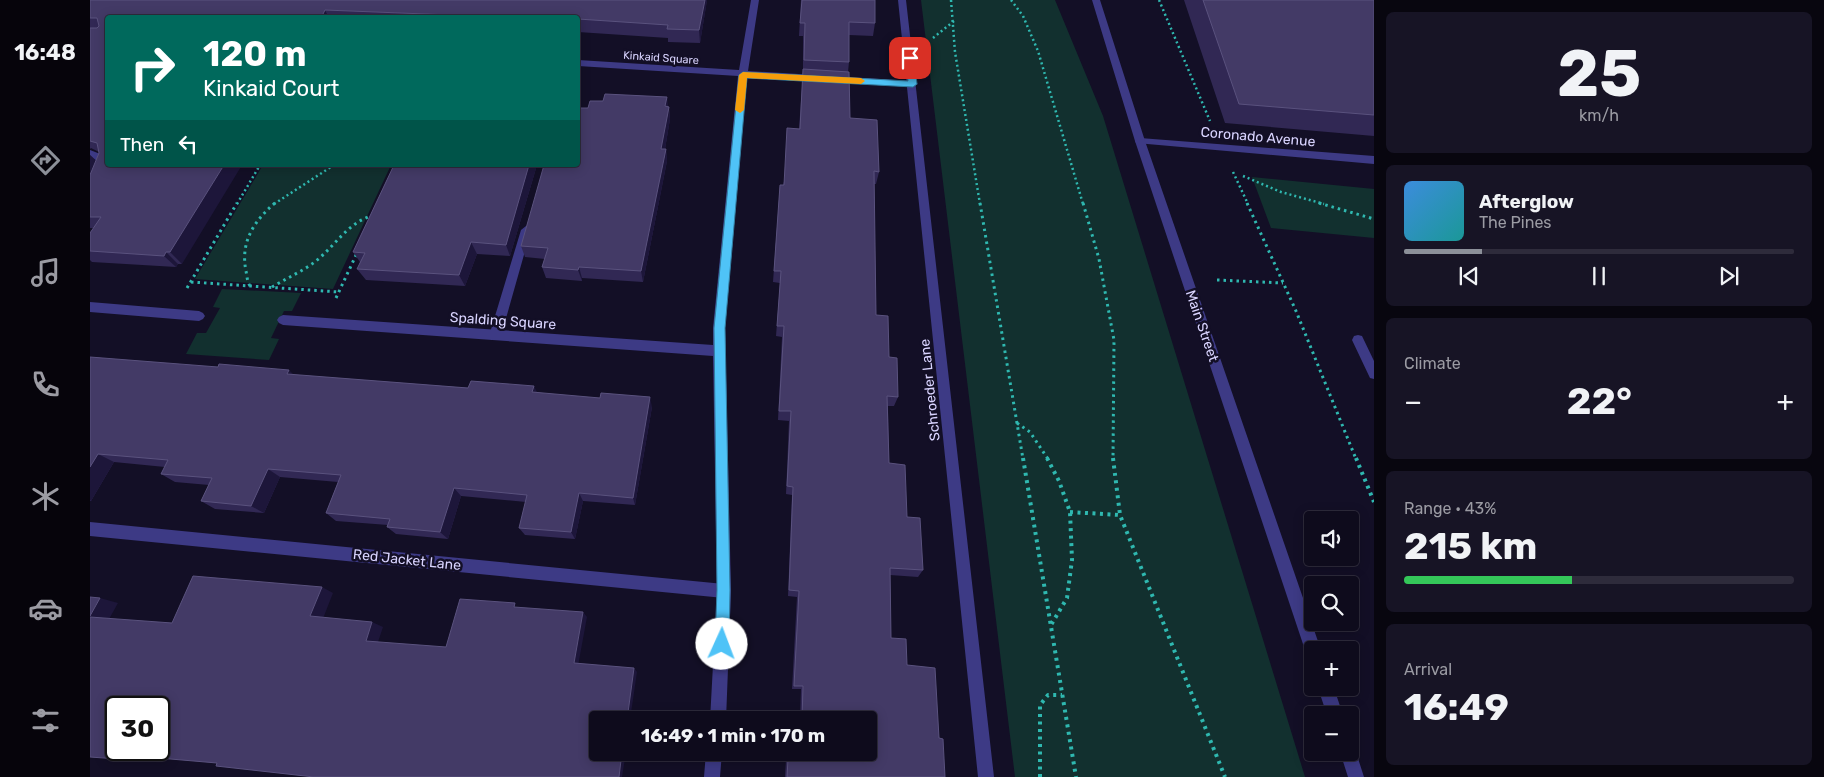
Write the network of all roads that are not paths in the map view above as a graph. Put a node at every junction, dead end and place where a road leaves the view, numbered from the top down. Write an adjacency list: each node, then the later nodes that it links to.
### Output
1 (755, 0): 7 (street)
2 (902, 0): 8 (street, Schroeder Lane)
3 (1086, 0): 5 (street)
4 (1096, 0): 5 (street, Main Street)
5 (1103, 25): 9 (street, Main Street)
6 (580, 63): 7 (street, Kinkaid Square)
7 (743, 75): 8 (street, Kinkaid Square); 21 (street)
8 (913, 84): 30 (street, Schroeder Lane)
9 (1140, 141): 12 (street, Coronado Avenue); 25 (street, Main Street)
10 (90, 154): 11 (street)
11 (105, 160)
12 (1374, 160)
13 (105, 165): 14 (street)
14 (90, 194)
15 (528, 222): 19 (street)
16 (90, 307): 17 (street)
17 (199, 316)
18 (283, 320): 19 (street, Spalding Square)
19 (495, 336): 21 (street, Spalding Square)
20 (1358, 340): 22 (street)
21 (720, 351): 24 (street)
22 (1374, 374)
23 (90, 529): 24 (street, Red Jacket Lane)
24 (724, 590): 26 (street)
25 (1310, 641)
26 (719, 711)
27 (713, 761): 29 (street)
28 (1351, 761): 31 (street)
29 (712, 777)
30 (986, 777)
31 (1356, 777)

